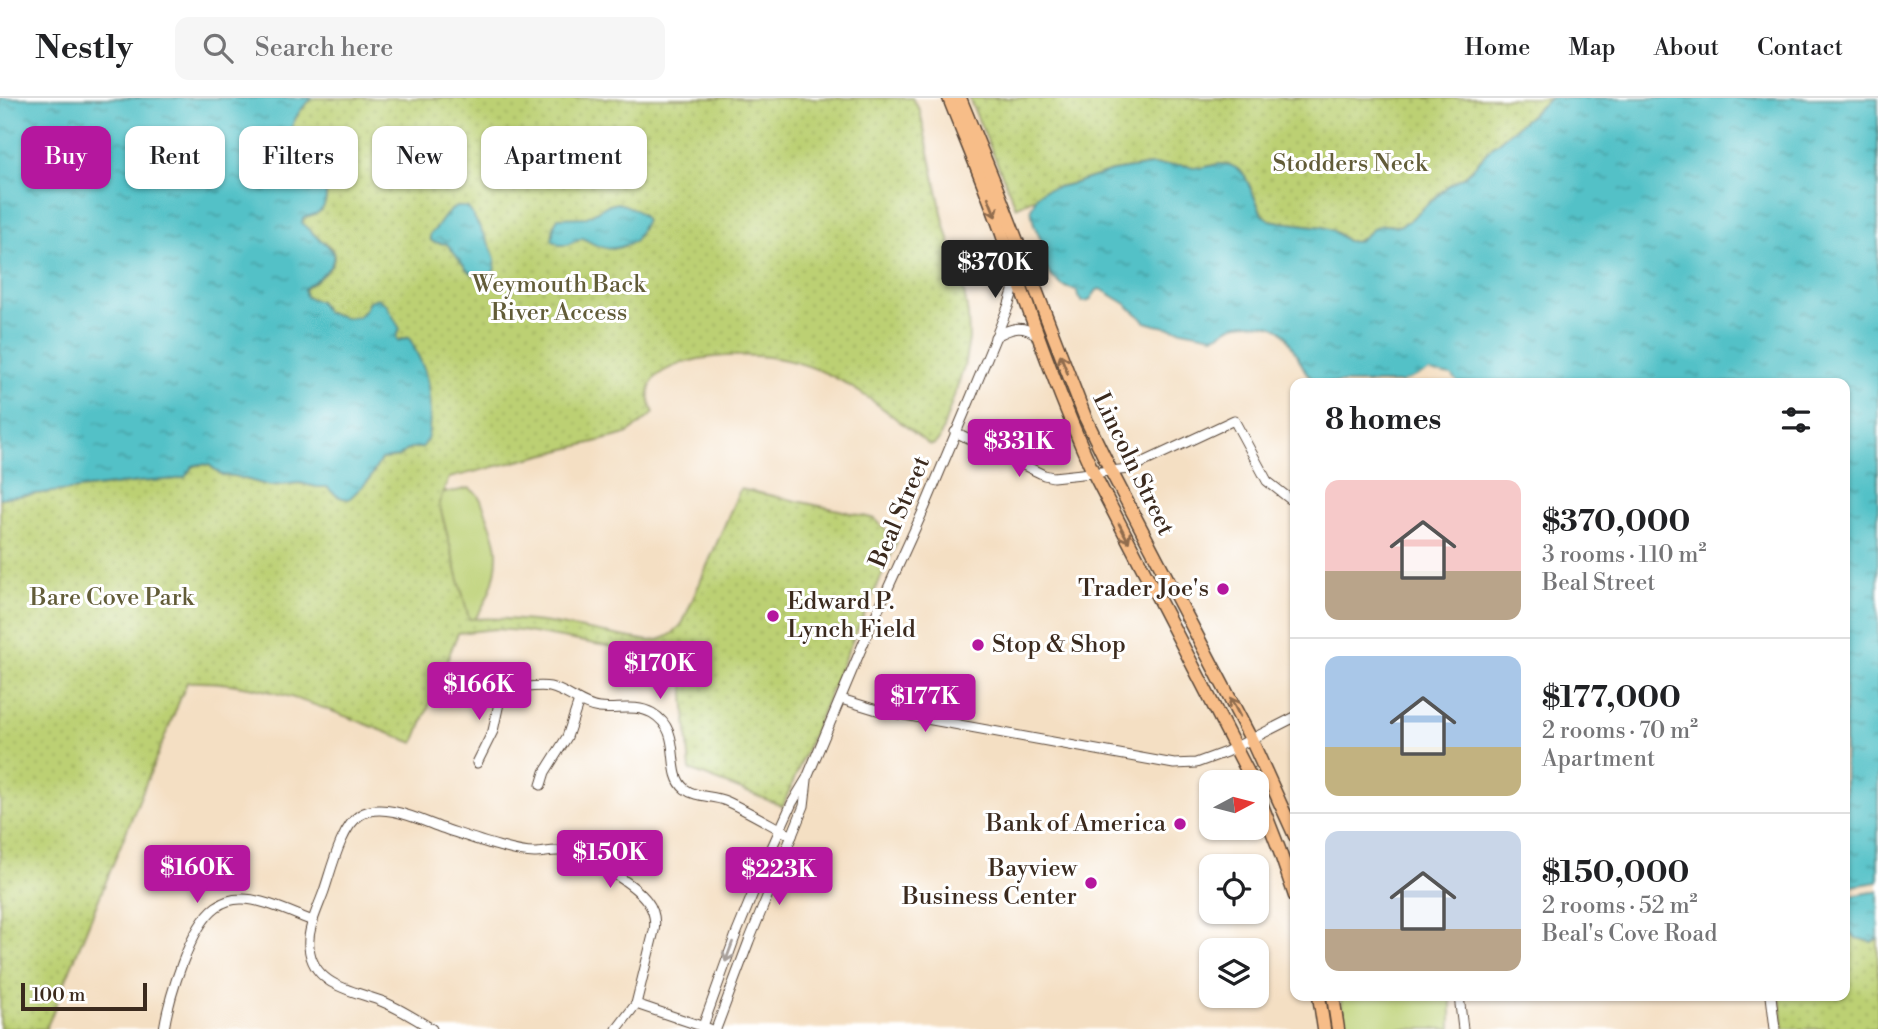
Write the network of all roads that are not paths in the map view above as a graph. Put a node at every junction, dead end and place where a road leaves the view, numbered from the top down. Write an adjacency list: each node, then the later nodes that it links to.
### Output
1 (949, 98): 3 (main road, Lincoln Street, one-way to 3)
2 (960, 98): 7 (main road, Lincoln Street, one-way to 2)
3 (1013, 267): 4 (main road, Lincoln Street); 5 (street, Beal Street)
4 (1037, 335): 5 (street); 8 (main road, Lincoln Street)
5 (995, 337): 6 (street, Beal Street)
6 (956, 432): 8 (street); 12 (street, Beal Street)
7 (1111, 471): 8 (street); 9 (street); 15 (main road, Lincoln Street, one-way to 7)
8 (1093, 472): 16 (main road, Lincoln Street, one-way to 16)
9 (1290, 499)
10 (461, 677): 11 (street)
11 (502, 689): 13 (street); 17 (street)
12 (841, 699): 16 (street); 19 (street, Beal Street)
13 (579, 701): 20 (street); 23 (street)
14 (1290, 720): 15 (street)
15 (1251, 739): 16 (street); 22 (main road, Lincoln Street)
16 (1236, 747): 18 (main road, Lincoln Street)
17 (477, 763)
18 (1247, 770)
19 (807, 778): 23 (street, Beal Street); 24 (street, Beal Street)
20 (541, 785)
21 (1269, 823): 25 (main road)
22 (1290, 825)
23 (780, 830): 24 (street); 32 (street, Beal Street, one-way to 32)
24 (792, 836): 36 (street, Beal Street)
25 (1290, 881)
26 (313, 921): 31 (street); 33 (street); 34 (street)
27 (1320, 1001): 37 (main road)
28 (1334, 1001): 38 (main road)
29 (1460, 1001): 39 (street)
30 (1772, 1001): 40 (street)
31 (636, 1004): 32 (street); 35 (street)
32 (705, 1028)
33 (164, 1029)
34 (432, 1029)
35 (617, 1029)
36 (716, 1029)
37 (1324, 1029)
38 (1338, 1029)
39 (1463, 1029)
40 (1775, 1029)

